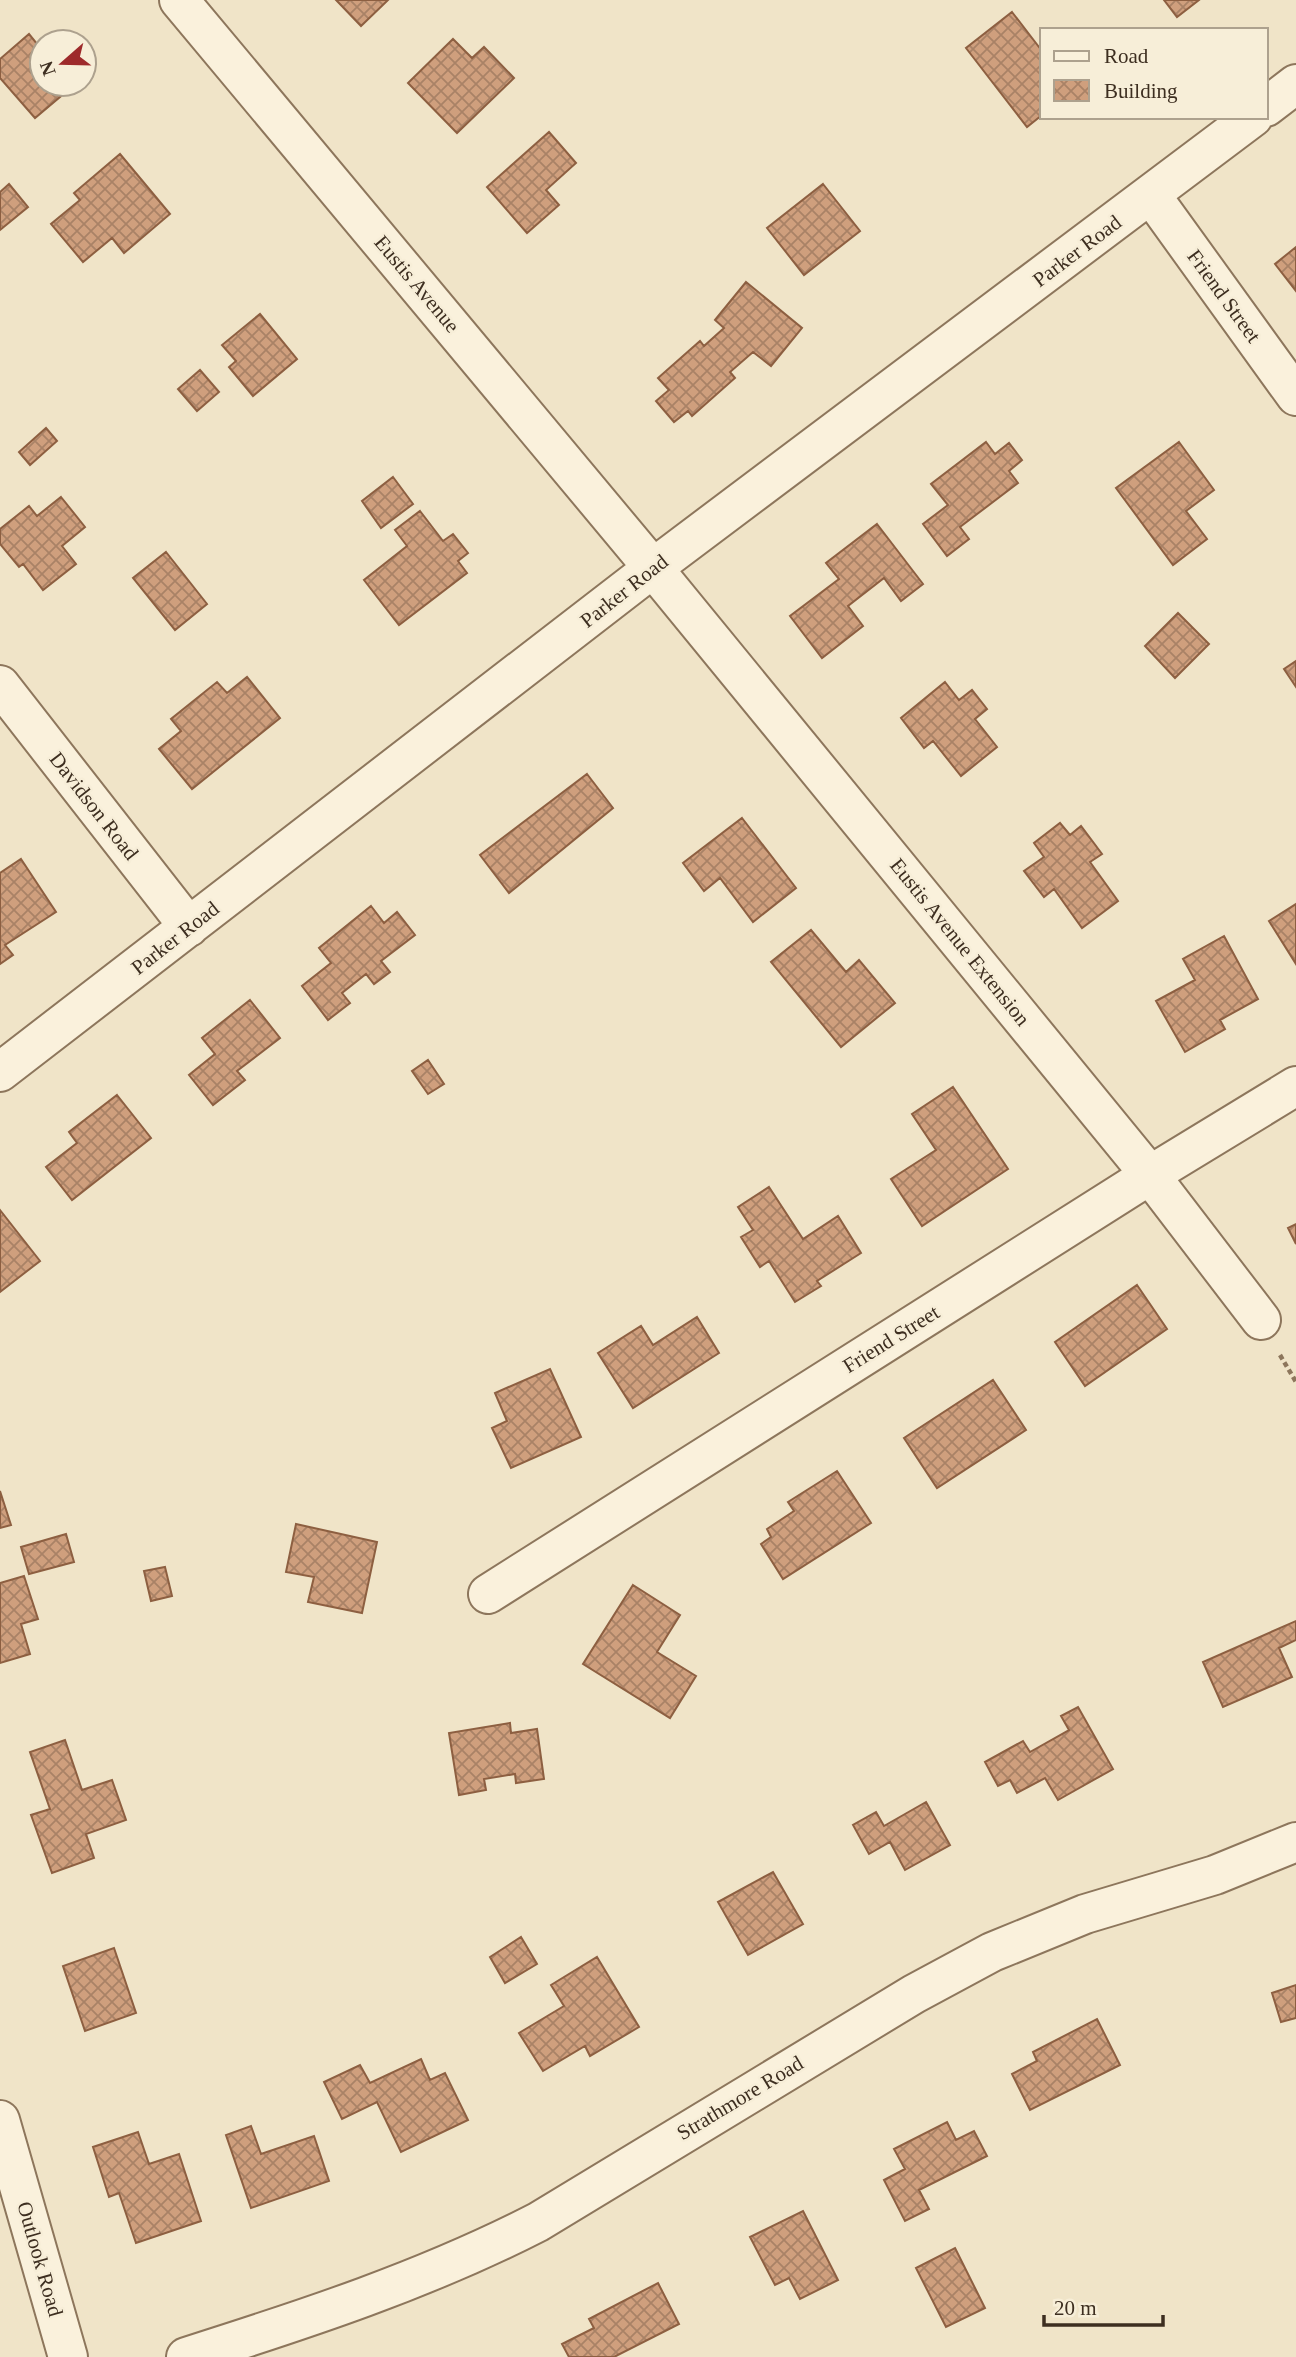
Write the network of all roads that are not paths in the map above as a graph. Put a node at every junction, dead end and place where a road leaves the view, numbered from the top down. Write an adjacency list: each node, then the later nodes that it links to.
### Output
1 (179, 0): 7 (street, Eustis Avenue)
2 (1296, 84): 3 (street)
3 (1268, 105)
4 (1250, 119): 5 (street, Parker Road)
5 (1151, 195): 6 (street, Friend Street); 7 (street, Parker Road)
6 (1296, 396)
7 (653, 568): 9 (street, Parker Road); 12 (street, Eustis Avenue Extension)
8 (0, 685): 9 (street, Davidson Road)
9 (189, 928): 10 (street, Parker Road)
10 (0, 1072)
11 (1296, 1086): 12 (street, Friend Street)
12 (1150, 1175): 13 (street, Eustis Avenue Extension); 14 (street, Friend Street)
13 (1261, 1320)
14 (488, 1594)
15 (1296, 1842): 18 (street, Strathmore Road)
16 (0, 2120): 17 (street, Outlook Road)
17 (68, 2357)
18 (186, 2357)

